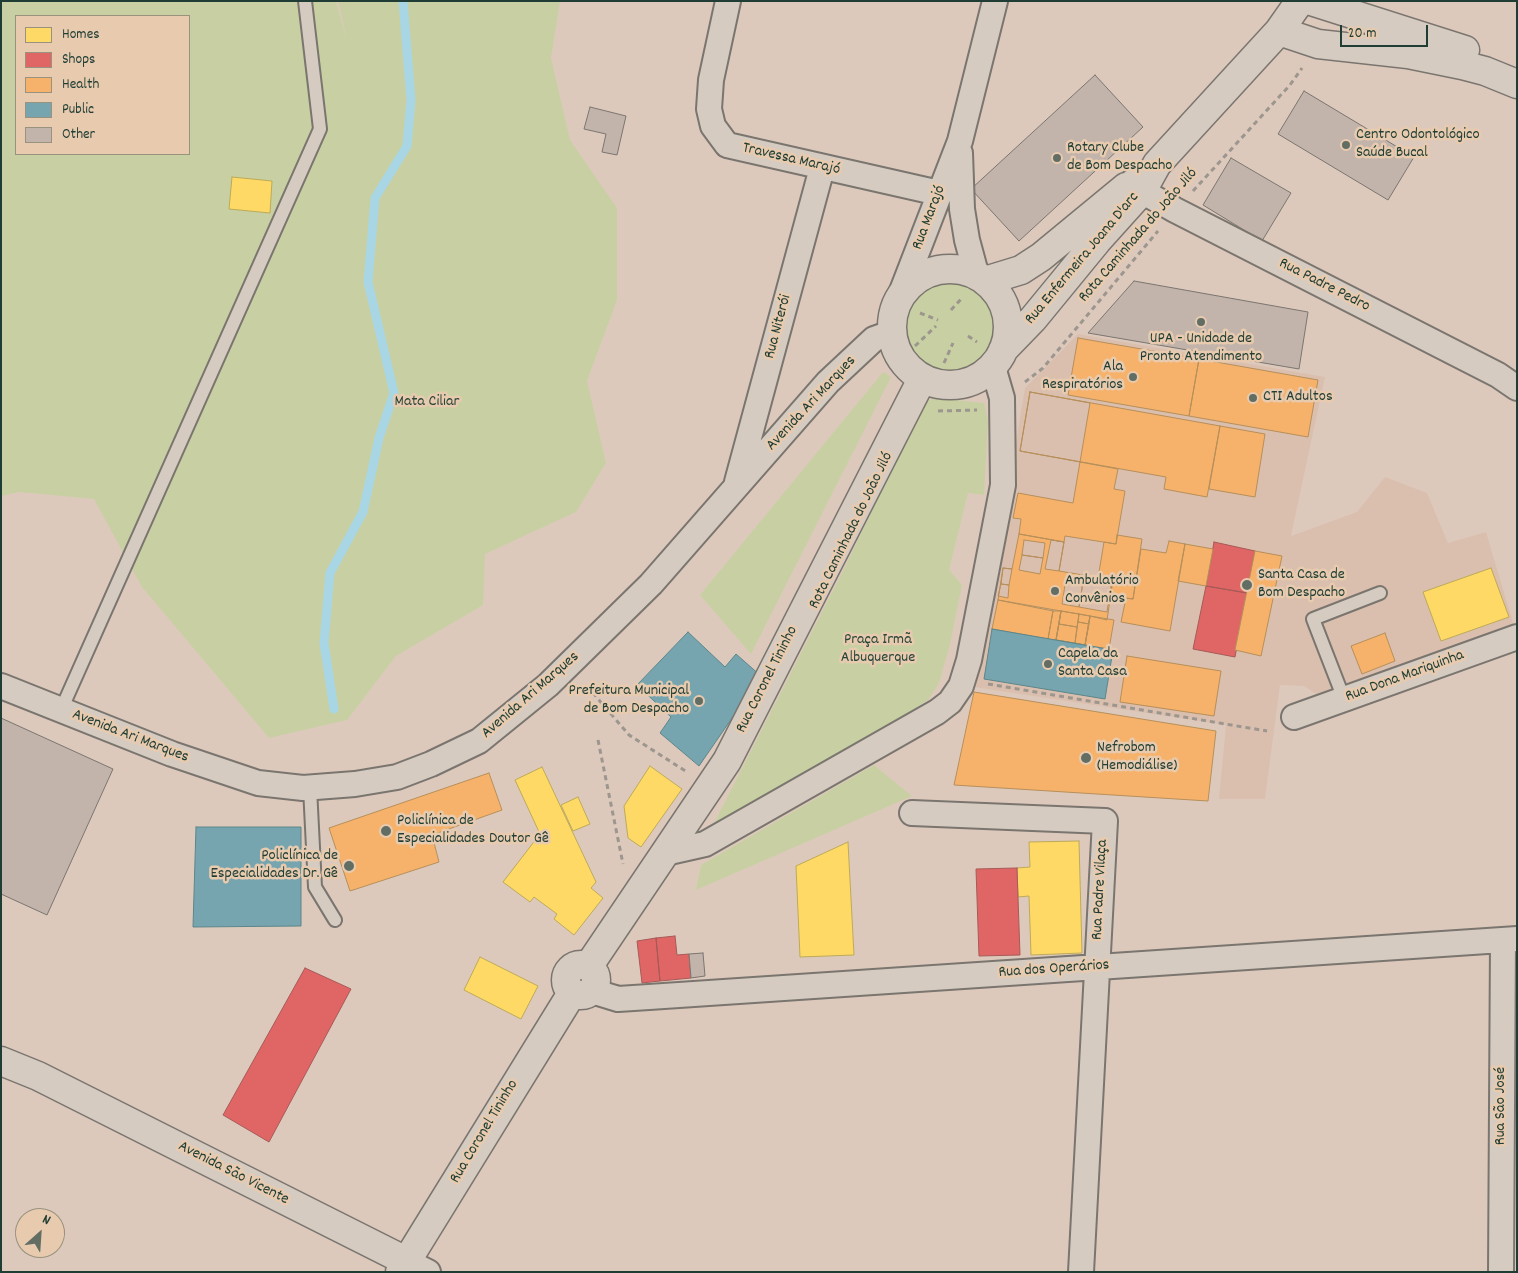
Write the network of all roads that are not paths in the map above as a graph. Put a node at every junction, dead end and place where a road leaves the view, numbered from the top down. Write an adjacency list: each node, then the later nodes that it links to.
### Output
1 (305, 1): 24 (lane)
2 (728, 1): 10 (street, Travessa Marajó)
3 (994, 1): 9 (street, Rua Marajó)
4 (1300, 1): 6 (main road, Rua Enfermeira Joana D'arc)
5 (1311, 1): 7 (main road)
6 (1279, 31): 8 (main road); 11 (main road, Rua Enfermeira Joana D'arc)
7 (1517, 70)
8 (1517, 84)
9 (960, 141): 12 (street, Rua Marajó); 13 (street, Rua Marajó)
10 (822, 168): 12 (street, Travessa Marajó); 19 (street, Rua Niterói)
11 (1137, 186): 13 (main road, Rua Enfermeira Joana D'arc); 16 (main road, Rua Enfermeira Joana D'arc); 18 (street, Rua Padre Pedro)
12 (939, 193): 14 (street, Rua Marajó)
13 (981, 279): 14 (main road); 16 (main road)
14 (900, 296): 15 (main road)
15 (891, 333): 17 (main road); 19 (street, Avenida Ari Marques)
16 (998, 358): 17 (main road); 28 (street)
17 (922, 379): 28 (main road, Rua Coronel Tininho)
18 (1517, 388)
19 (736, 487): 26 (street, Avenida Ari Marques)
20 (1380, 593): 23 (lane)
21 (1517, 637): 23 (street, Rua Dona Mariquinha)
22 (1, 686): 24 (street, Avenida Ari Marques)
23 (1344, 699): 25 (street, Rua Dona Mariquinha)
24 (61, 710): 26 (street, Avenida Ari Marques)
25 (1294, 717)
26 (310, 788): 29 (lane)
27 (912, 813): 31 (street, Rua Padre Vilaça)
28 (665, 853): 32 (main road, Rua Coronel Tininho)
29 (335, 920)
30 (1510, 939): 31 (street, Rua dos Operários); 38 (street, Rua São José)
31 (1097, 967): 32 (street, Rua dos Operários); 37 (street, Rua Padre Vilaça)
32 (584, 983): 36 (main road, Rua Coronel Tininho)
33 (1, 1041): 35 (main road)
34 (1, 1061): 35 (main road)
35 (38, 1076): 36 (main road, Avenida São Vicente)
36 (412, 1268)
37 (1081, 1272)
38 (1501, 1272)

